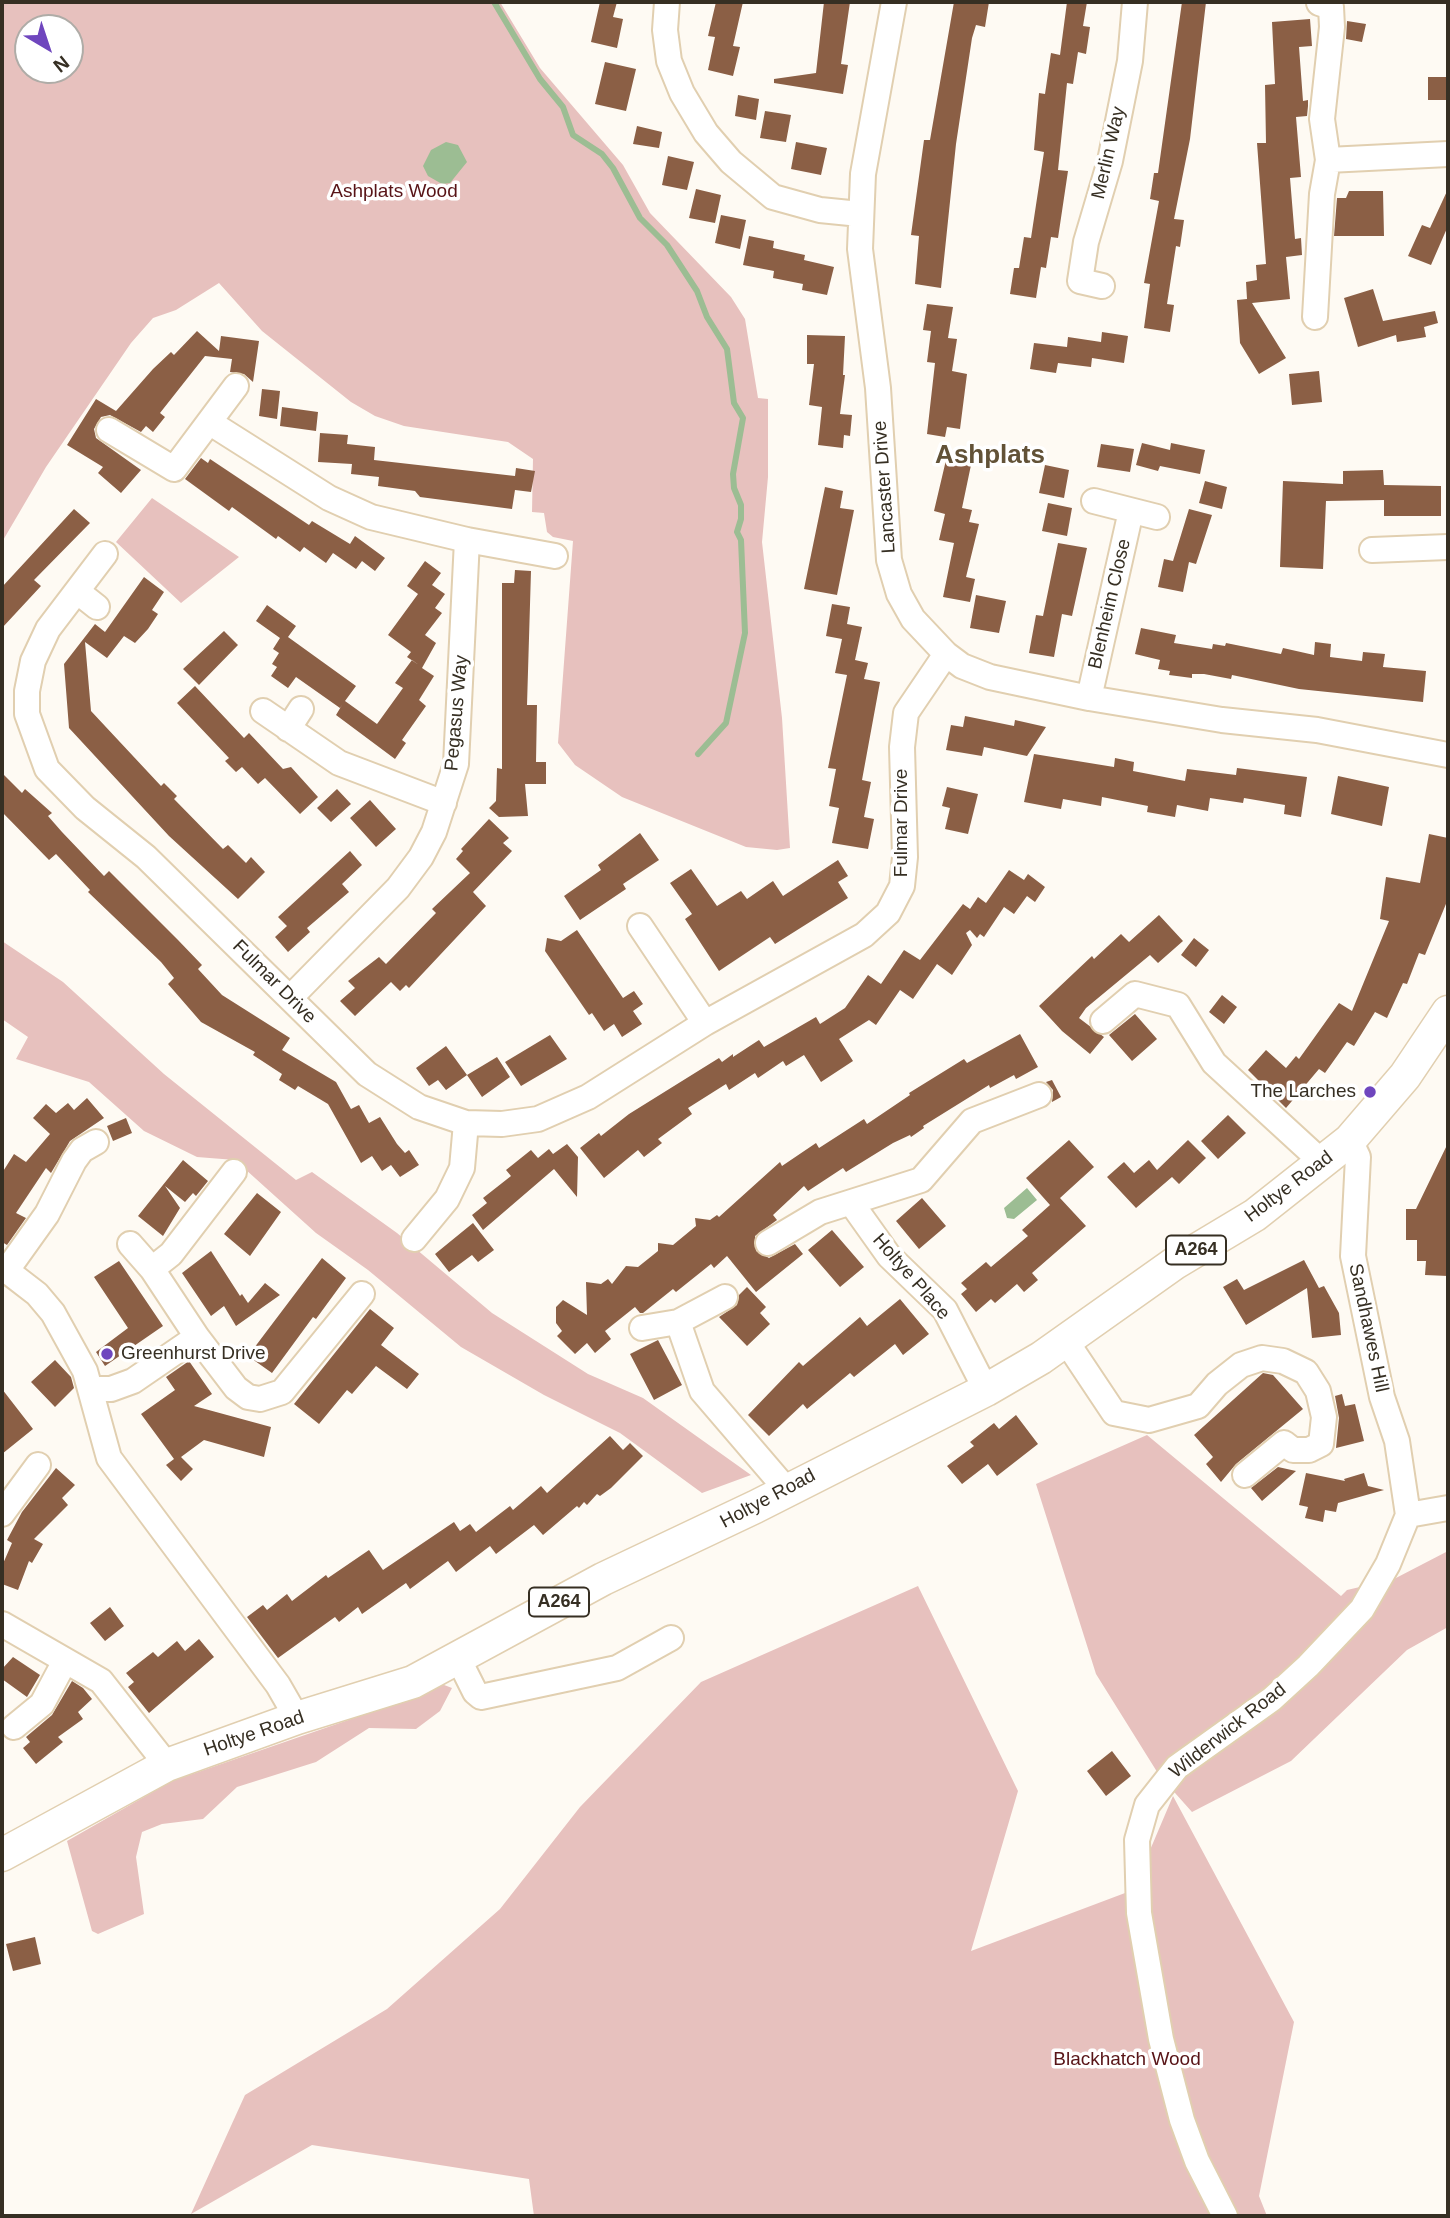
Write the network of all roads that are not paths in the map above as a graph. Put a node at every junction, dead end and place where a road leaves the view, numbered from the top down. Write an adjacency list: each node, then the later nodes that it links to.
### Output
1 (667, 2): 7 (street)
2 (894, 2): 7 (street, Lancaster Drive)
3 (1135, 2): 8 (street, Merlin Way)
4 (1319, 4): 6 (street)
5 (1448, 154): 6 (street)
6 (1328, 160): 9 (street)
7 (860, 214): 21 (street, Lancaster Drive)
8 (1102, 286)
9 (1315, 317)
10 (236, 386): 11 (street)
11 (209, 422): 12 (street); 16 (street)
12 (109, 430)
13 (1094, 501): 14 (street, Blenheim Close)
14 (1130, 511): 15 (street, Blenheim Close); 22 (street, Blenheim Close)
15 (1157, 517)
16 (467, 540): 20 (street); 25 (street, Pegasus Way)
17 (1448, 547): 18 (street)
18 (1372, 550)
19 (105, 554): 27 (street, Fulmar Drive)
20 (555, 556)
21 (946, 654): 22 (street, Lancaster Drive); 30 (street, Fulmar Drive)
22 (1088, 698): 24 (street, Lancaster Drive)
23 (263, 711): 25 (street)
24 (1448, 755)
25 (444, 803): 27 (street, Pegasus Way)
26 (640, 926): 30 (street)
27 (291, 997): 32 (street, Fulmar Drive)
28 (1448, 1012): 33 (main road, Holtye Road / A264)
29 (1103, 1021): 35 (street)
30 (705, 1024): 32 (street, Fulmar Drive)
31 (1039, 1095): 37 (street)
32 (466, 1123): 38 (street)
33 (1350, 1140): 35 (main road, Holtye Road / A264); 56 (street, Sandhawes Hill)
34 (96, 1142): 41 (street)
35 (1322, 1163): 48 (main road, Holtye Road / A264)
36 (234, 1172): 42 (street)
37 (852, 1204): 39 (street); 50 (street, Holtye Place)
38 (414, 1239)
39 (768, 1243)
40 (131, 1244): 42 (street)
41 (4, 1268): 49 (street)
42 (152, 1269): 47 (street)
43 (362, 1294): 47 (street)
44 (725, 1297): 45 (street)
45 (678, 1322): 46 (street); 53 (street)
46 (642, 1328)
47 (197, 1337): 49 (street)
48 (1066, 1341): 50 (main road, Holtye Road / A264); 52 (street)
49 (92, 1389): 61 (street)
50 (986, 1390): 53 (main road, Holtye Road / A264)
51 (38, 1465): 55 (street)
52 (1245, 1475)
53 (786, 1489): 59 (main road, Holtye Road / A264)
54 (1448, 1508): 56 (street)
55 (2, 1514)
56 (1408, 1515): 65 (street, Wilderwick Road)
57 (2, 1624): 60 (street)
58 (671, 1638): 59 (street)
59 (459, 1660): 61 (main road, Holtye Road / A264)
60 (65, 1661): 62 (street); 63 (street)
61 (297, 1718): 63 (main road, Holtye Road / A264)
62 (14, 1727)
63 (167, 1765): 64 (main road, Holtye Road / A264)
64 (2, 1855)
65 (1225, 2216)

